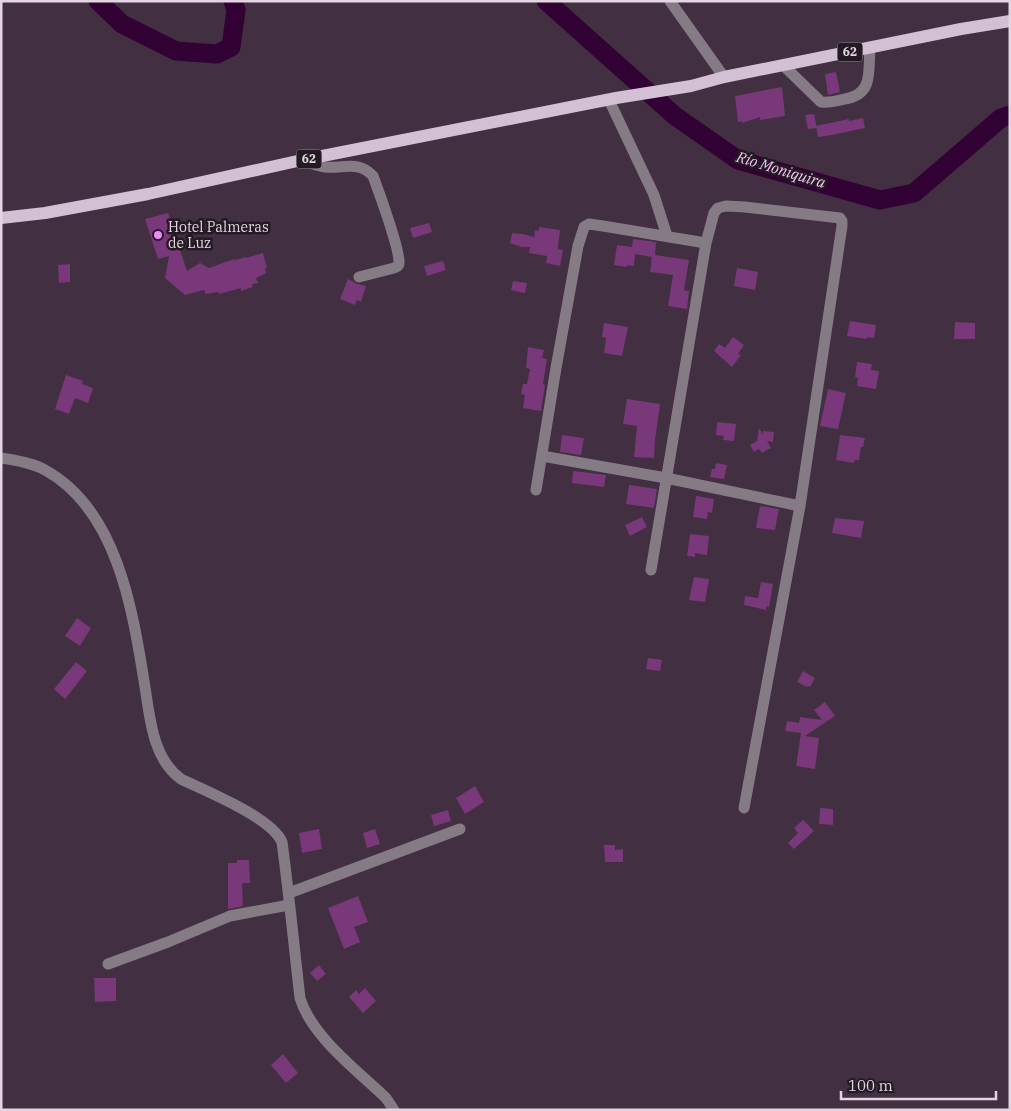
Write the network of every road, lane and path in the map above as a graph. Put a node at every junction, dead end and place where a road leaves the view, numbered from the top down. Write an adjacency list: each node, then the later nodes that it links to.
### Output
1 (670, 1): 5 (street)
2 (1010, 21): 3 (main road, 62)
3 (870, 48): 4 (main road, 62); 4 (street)
4 (783, 65): 5 (main road, 62)
5 (724, 77): 6 (main road, 62)
6 (613, 99): 7 (main road, 62); 9 (street)
7 (302, 160): 8 (main road, 62); 11 (street)
8 (1, 218)
9 (667, 236): 10 (street); 12 (street)
10 (706, 243): 14 (street); 16 (street)
11 (359, 277)
12 (542, 456): 14 (street); 15 (street)
13 (1, 458): 20 (street)
14 (666, 478): 16 (street); 17 (street)
15 (536, 490)
16 (800, 506): 18 (street)
17 (651, 570)
18 (744, 808)
19 (460, 829): 20 (street)
20 (289, 893): 21 (street)
21 (290, 906): 22 (street); 23 (street)
22 (108, 964)
23 (394, 1110)

